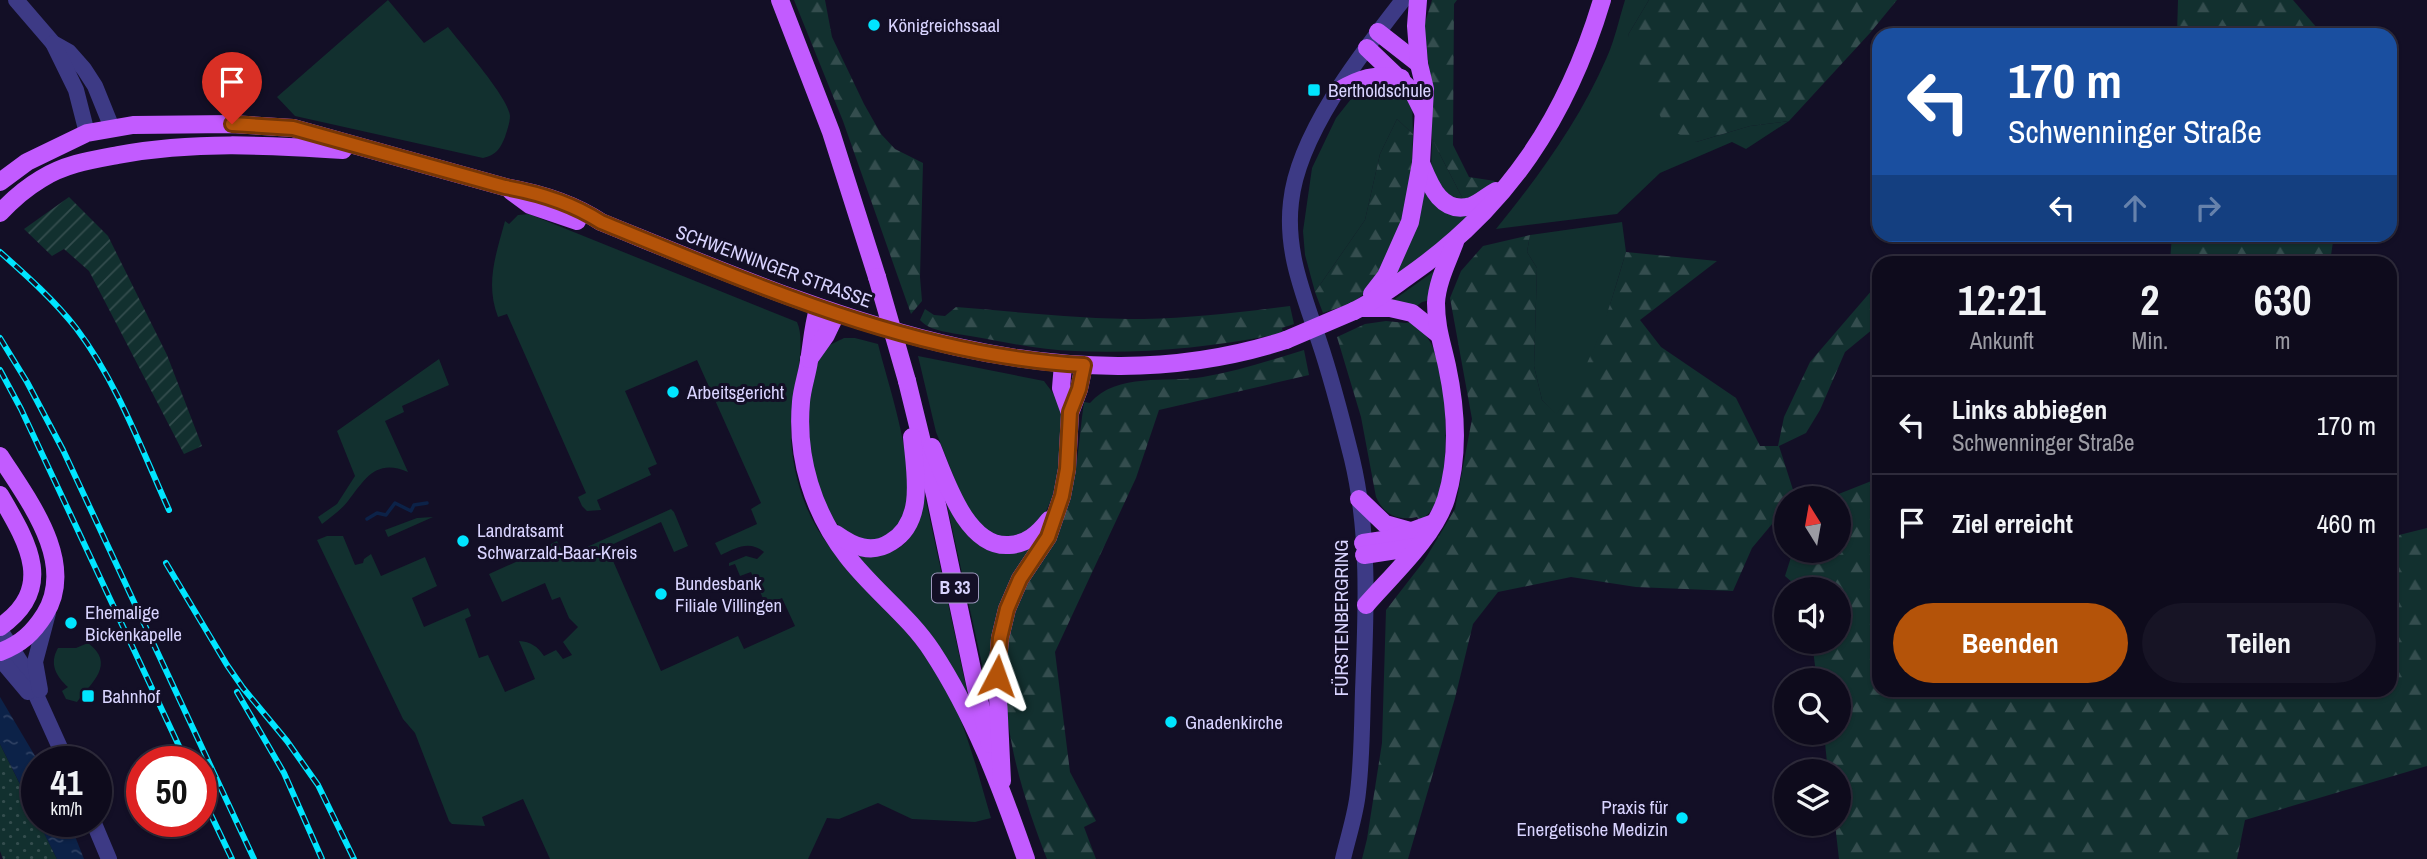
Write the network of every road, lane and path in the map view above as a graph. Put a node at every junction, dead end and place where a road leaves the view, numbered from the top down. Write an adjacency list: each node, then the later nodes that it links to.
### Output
1 (16, 0): 7 (street)
2 (780, 0): 28 (main road, B 33, bridge)
3 (1402, 0): 6 (street, FÜRSTENBERGRING)
4 (1418, 0): 9 (main road)
5 (1602, 0): 17 (main road, SCHWENNINGER STRASSE)
6 (1378, 32): 8 (street, FÜRSTENBERGRING); 9 (main road)
7 (53, 43): 13 (street); 14 (street)
8 (1367, 48): 10 (main road); 11 (street, FÜRSTENBERGRING)
9 (1419, 64): 12 (main road)
10 (1401, 78): 11 (main road); 12 (main road)
11 (1338, 91): 32 (street, FÜRSTENBERGRING)
12 (1423, 112): 16 (main road)
13 (112, 128): 14 (main road, SCHWENNINGER STRASSE); 15 (main road, SCHWENNINGER STRASSE)
14 (87, 133): 18 (main road, SCHWENNINGER STRASSE)
15 (381, 153): 19 (main road, SCHWENNINGER STRASSE); 21 (main road, SCHWENNINGER STRASSE)
16 (1421, 163): 17 (main road); 22 (main road)
17 (1513, 179): 20 (main road, SCHWENNINGER STRASSE)
18 (0, 182)
19 (0, 213)
20 (1455, 242): 22 (main road, SCHWENNINGER STRASSE); 24 (main road)
21 (818, 309): 23 (main road, SCHWENNINGER STRASSE); 25 (main road)
22 (1357, 309): 24 (main road); 27 (main road, SCHWENNINGER STRASSE, bridge)
23 (836, 314): 25 (main road); 26 (main road, SCHWENNINGER STRASSE)
24 (1438, 334): 35 (main road)
25 (809, 359): 34 (main road)
26 (1063, 364): 27 (main road, SCHWENNINGER STRASSE); 29 (main road)
27 (1084, 365): 29 (main road)
28 (907, 383): 33 (main road); 34 (main road); 43 (main road, B 33)
29 (1070, 412): 33 (main road)
30 (0, 456): 37 (main road)
31 (0, 495): 39 (main road)
32 (1359, 499): 35 (main road); 36 (street, FÜRSTENBERGRING)
33 (1056, 512): 43 (main road)
34 (831, 531): 43 (main road)
35 (1413, 539): 36 (main road); 38 (main road)
36 (1364, 549): 38 (street, FÜRSTENBERGRING)
37 (53, 601): 40 (main road); 41 (street)
38 (1366, 605): 47 (street, FÜRSTENBERGRING)
39 (0, 629): 40 (street)
40 (4, 652): 41 (street)
41 (43, 710): 42 (street)
42 (59, 746)
43 (1004, 795): 46 (main road, B 33)
44 (100, 837): 45 (street)
45 (109, 859)
46 (1026, 859)
47 (1343, 859)

